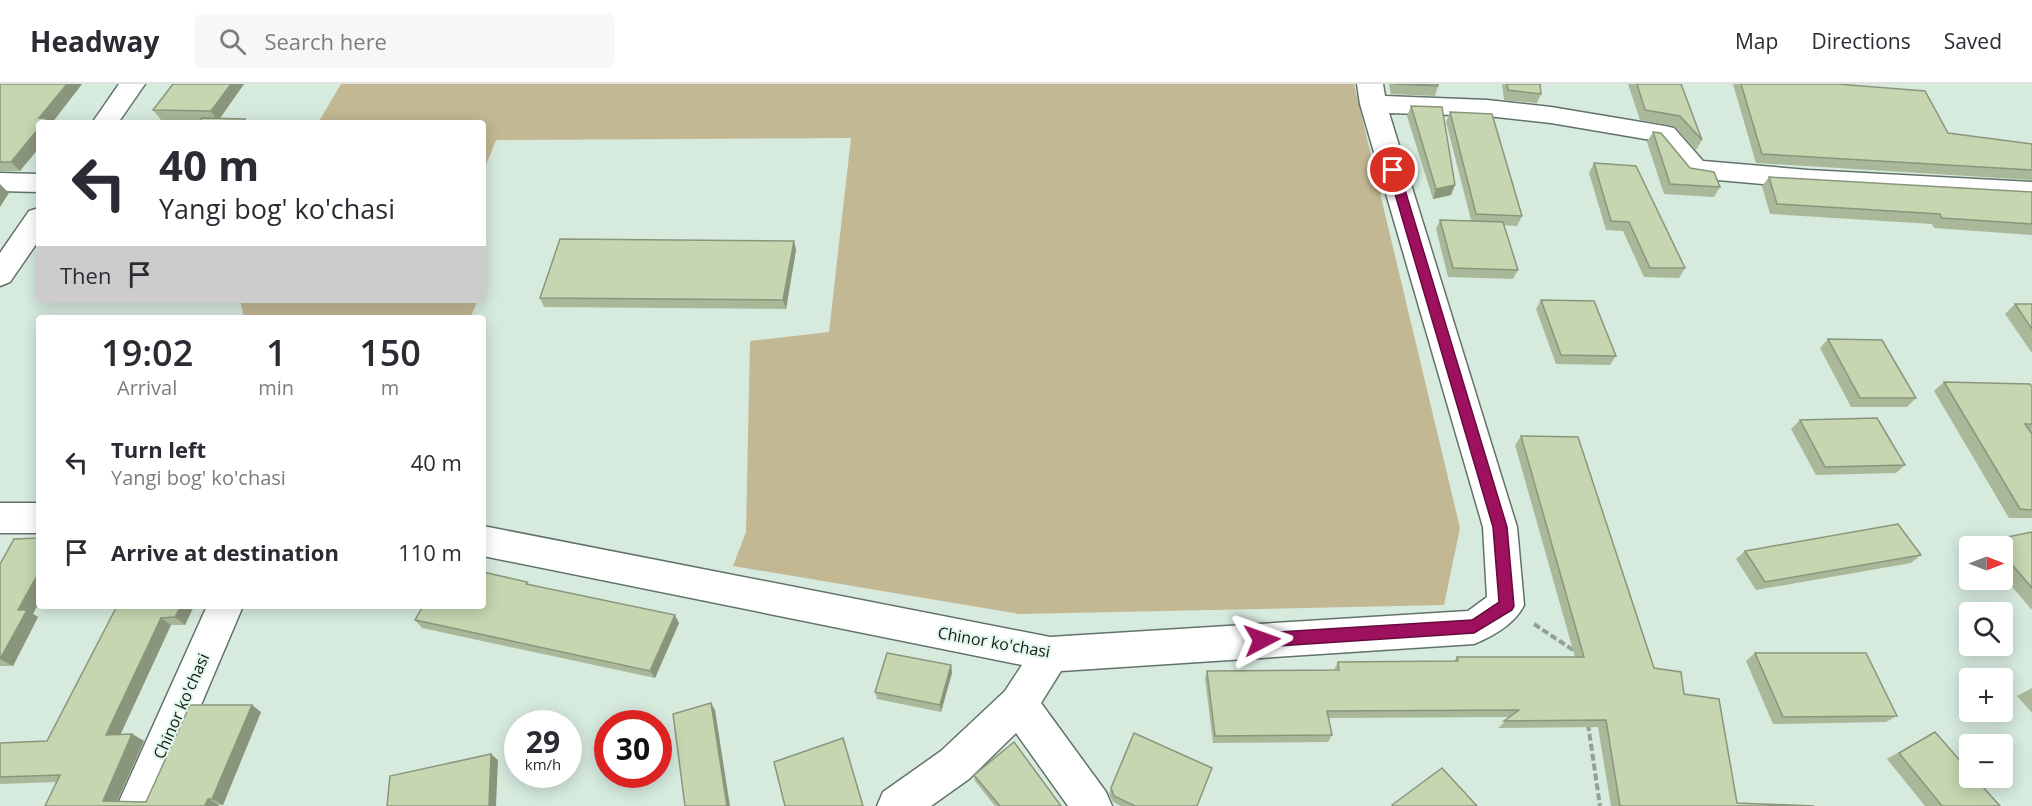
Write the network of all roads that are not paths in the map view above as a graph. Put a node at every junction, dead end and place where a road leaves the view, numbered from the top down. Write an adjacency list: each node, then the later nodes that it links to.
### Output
1 (132, 84): 3 (street)
2 (1372, 94): 6 (street); 13 (street, Chinor ko'chasi)
3 (107, 120)
4 (0, 182): 5 (street)
5 (36, 183)
6 (2032, 190)
7 (36, 222): 8 (street)
8 (0, 274)
9 (36, 518): 10 (street)
10 (0, 519)
11 (486, 542): 13 (street, Chinor ko'chasi)
12 (224, 609): 15 (street, Chinor ko'chasi)
13 (1050, 654): 14 (street)
14 (1019, 704): 16 (street); 17 (street)
15 (137, 806)
16 (897, 806)
17 (1092, 806)

